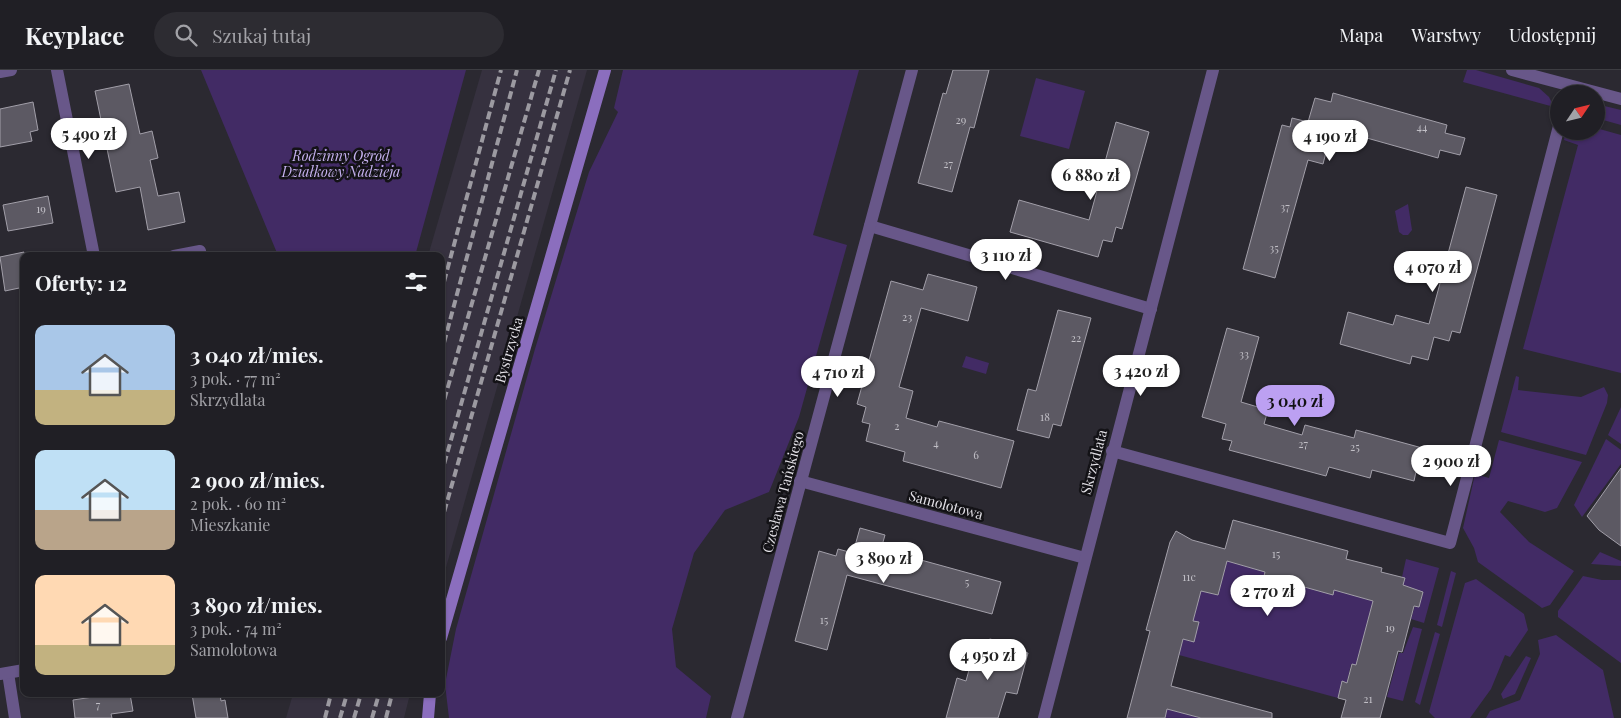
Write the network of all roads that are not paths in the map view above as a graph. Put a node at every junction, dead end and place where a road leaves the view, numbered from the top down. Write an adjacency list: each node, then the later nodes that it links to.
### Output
1 (11, 70): 7 (street)
2 (57, 70): 14 (street)
3 (605, 70): 20 (street, Bystrzycka)
4 (912, 70): 12 (street, Czesława Tańskiego)
5 (1213, 70): 16 (street, Skrzydlata)
6 (1512, 70): 8 (street)
7 (0, 72)
8 (1554, 85)
9 (1605, 96): 10 (street)
10 (1621, 99)
11 (1555, 140): 17 (street)
12 (870, 226): 16 (street); 18 (street, Czesława Tańskiego)
13 (200, 251): 15 (street)
14 (93, 252)
15 (195, 252)
16 (1151, 309): 17 (street, Skrzydlata)
17 (1112, 451): 19 (street, Skrzydlata)
18 (800, 481): 19 (street, Samolotowa); 26 (street, Czesława Tańskiego)
19 (1085, 558): 27 (street, Skrzydlata)
20 (445, 624)
21 (20, 671): 22 (street)
22 (4, 674): 24 (street)
23 (430, 697): 25 (street)
24 (15, 718)
25 (428, 718)
26 (736, 718)
27 (1044, 718)

